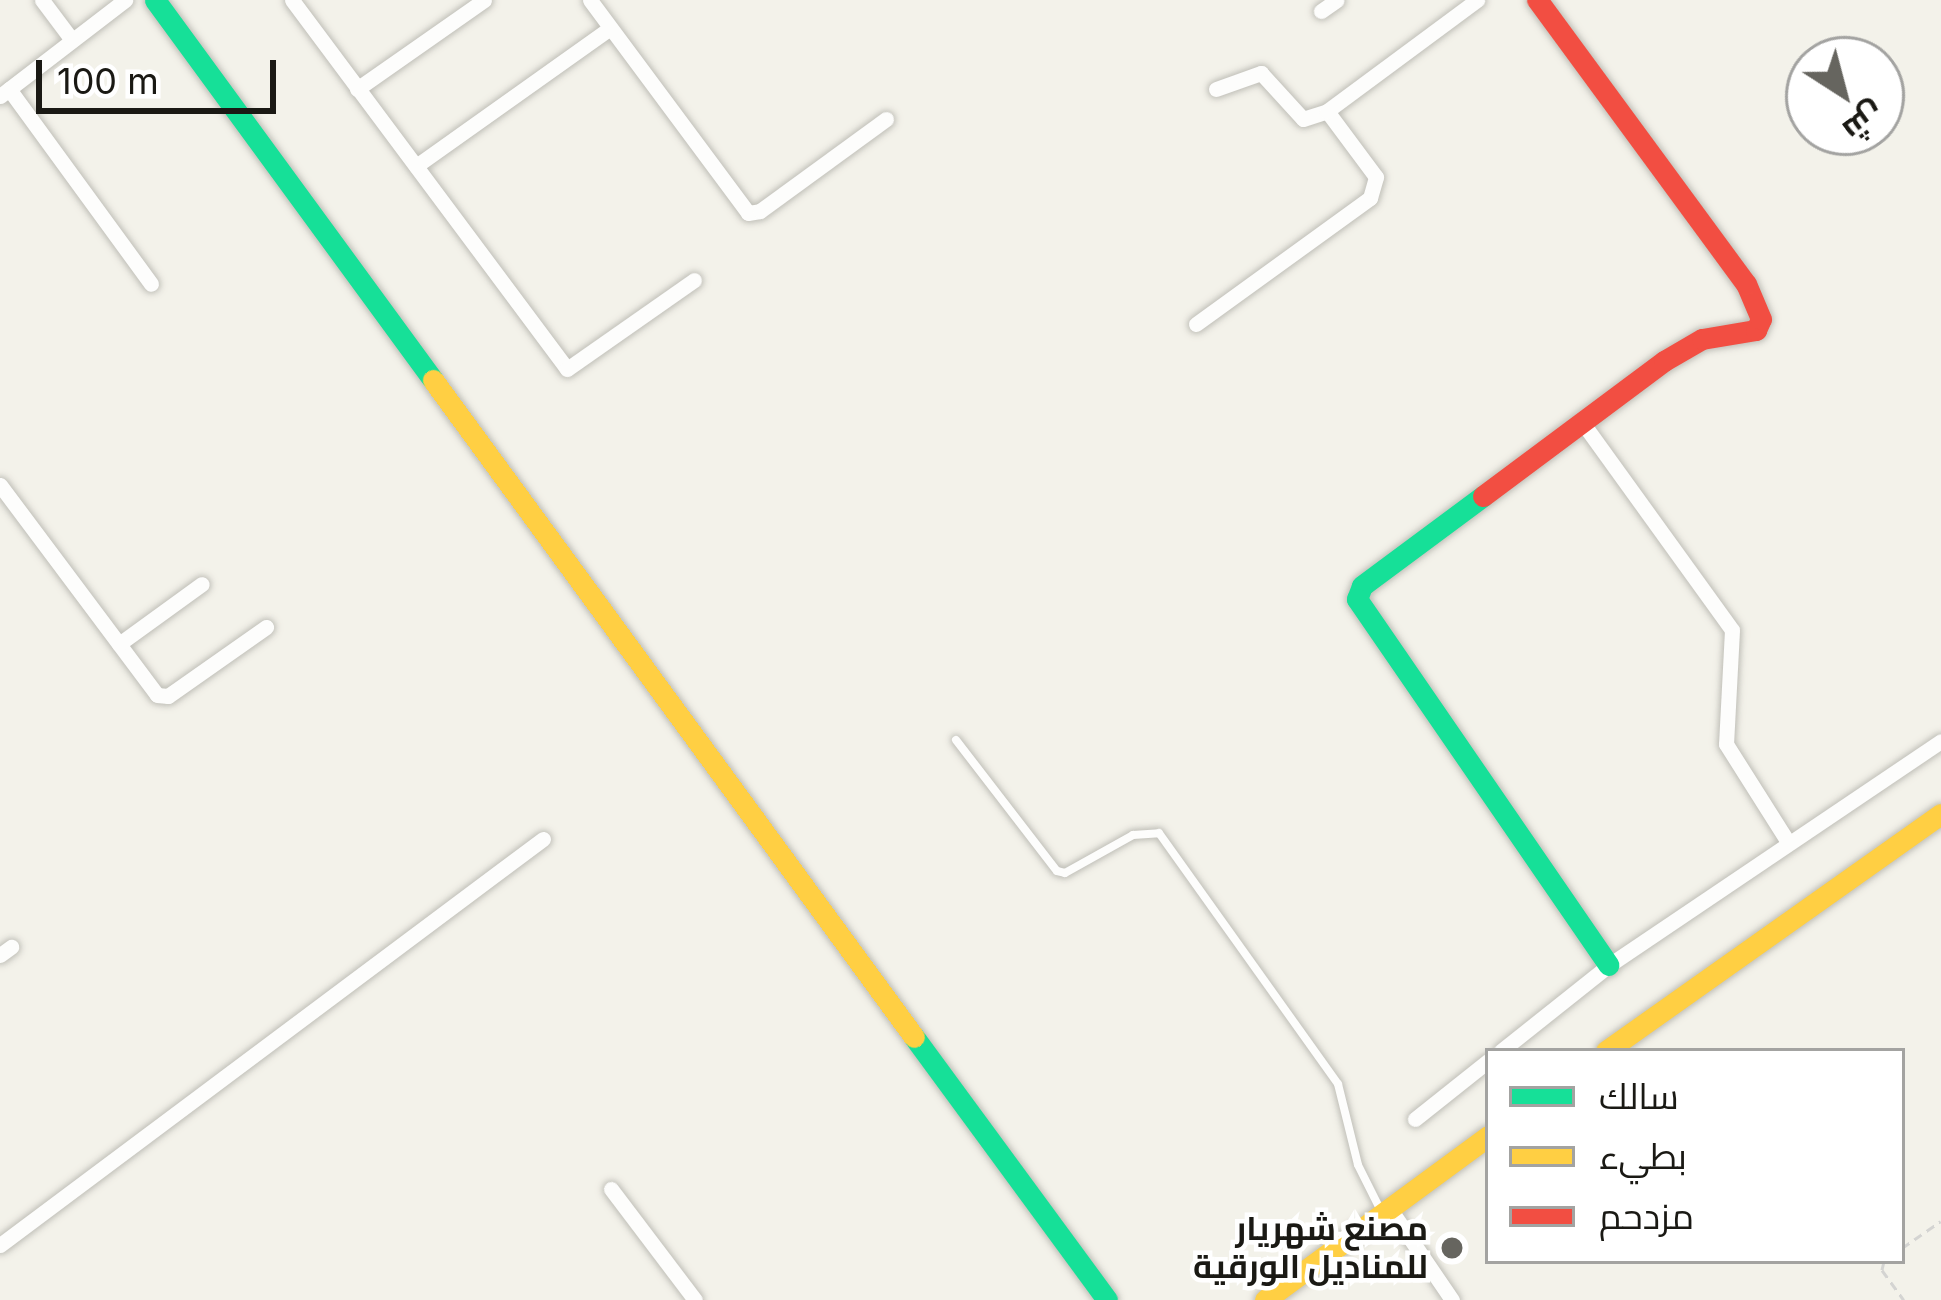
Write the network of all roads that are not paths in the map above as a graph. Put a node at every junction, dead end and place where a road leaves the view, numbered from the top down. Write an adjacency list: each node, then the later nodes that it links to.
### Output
1 (42, 0): 12 (street)
2 (125, 0): 12 (street)
3 (154, 0): 42 (street)
4 (292, 0): 13 (street)
5 (484, 0): 13 (street)
6 (590, 0): 11 (street)
7 (1337, 0): 10 (street)
8 (1477, 0): 16 (street)
9 (1538, 0): 22 (street)
10 (1321, 11)
11 (610, 28): 17 (street); 18 (street)
12 (72, 40): 15 (street)
13 (358, 88): 18 (street)
14 (1216, 89): 16 (street)
15 (4, 93): 20 (street)
16 (1327, 111): 21 (street)
17 (886, 119)
18 (416, 166): 19 (street)
19 (694, 280)
20 (152, 284)
21 (1196, 324)
22 (1582, 422): 31 (street); 32 (street)
23 (0, 485): 26 (street)
24 (202, 584): 26 (street)
25 (266, 627): 26 (street)
26 (119, 644)
27 (956, 740): 39 (lane)
28 (1941, 741): 31 (street)
29 (1941, 814): 34 (street)
30 (543, 839): 40 (street)
31 (1788, 842): 32 (street)
32 (1610, 965): 33 (street)
33 (1505, 1048)
34 (1610, 1048)
35 (1485, 1063): 36 (street)
36 (1415, 1119)
37 (1485, 1138): 39 (street)
38 (611, 1189): 41 (street)
39 (1386, 1212): 43 (street); 44 (street)
40 (0, 1245)
41 (694, 1300)
42 (1107, 1300)
43 (1265, 1300)
44 (1452, 1300)

